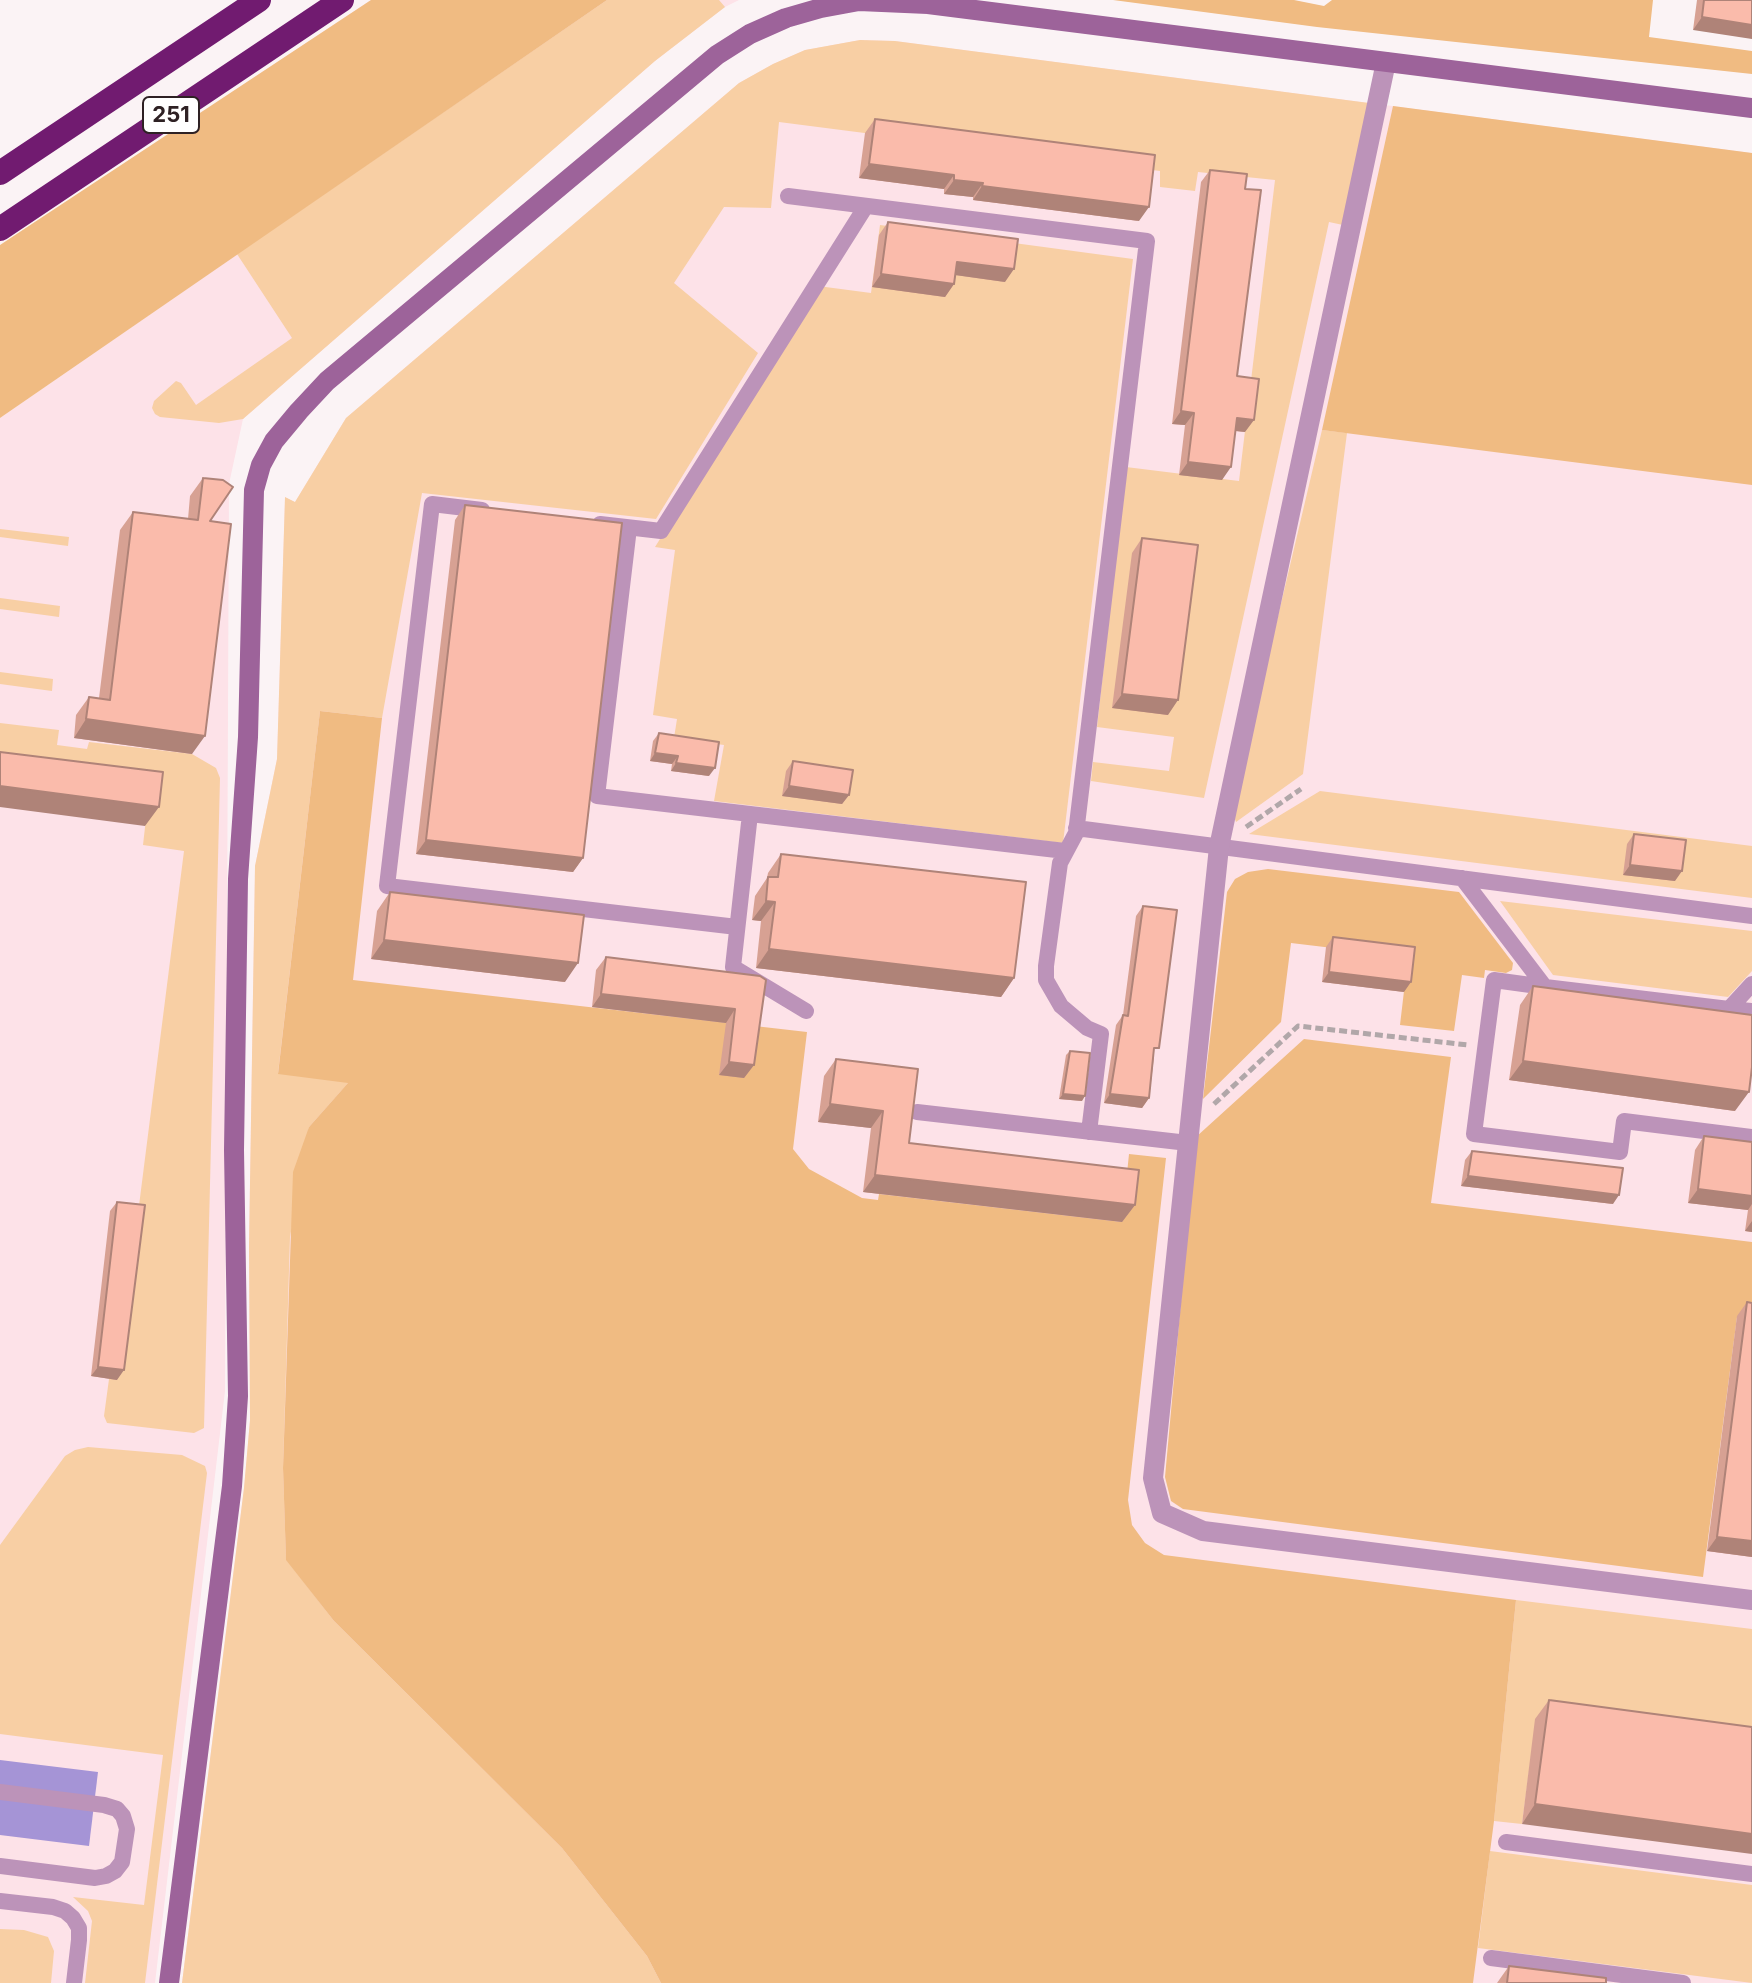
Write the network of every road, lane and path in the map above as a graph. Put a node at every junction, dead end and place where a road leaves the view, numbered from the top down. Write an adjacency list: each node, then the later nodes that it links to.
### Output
1 (259, 0): 5 (highway, 251)
2 (342, 0): 8 (highway, 251)
3 (1386, 62): 4 (street); 15 (street); 38 (street)
4 (1752, 108)
5 (0, 173)
6 (788, 196): 7 (lane)
7 (866, 206): 11 (lane); 14 (lane)
8 (0, 229)
9 (493, 511): 19 (lane)
10 (583, 522): 11 (lane)
11 (629, 528): 13 (lane)
12 (1301, 789): 15 (path)
13 (750, 814): 16 (lane); 19 (lane)
14 (1076, 828): 15 (lane); 16 (lane)
15 (1219, 847): 17 (lane); 28 (street)
16 (1065, 851): 27 (lane)
17 (1462, 878): 18 (lane); 21 (lane)
18 (1752, 916)
19 (737, 927): 23 (lane)
20 (1752, 984): 22 (lane)
21 (1545, 987): 22 (lane); 25 (lane)
22 (1729, 1009): 24 (lane)
23 (806, 1011)
24 (1752, 1011)
25 (1485, 1047): 28 (path); 29 (lane)
26 (917, 1112): 27 (lane)
27 (1089, 1132): 28 (lane)
28 (1189, 1135): 30 (street)
29 (1752, 1137)
30 (1752, 1600)
31 (0, 1792): 33 (lane)
32 (1506, 1842): 34 (lane)
33 (0, 1866)
34 (1752, 1874)
35 (0, 1901): 37 (lane)
36 (1491, 1958): 39 (lane)
37 (74, 1983)
38 (169, 1983)
39 (1683, 1983)

